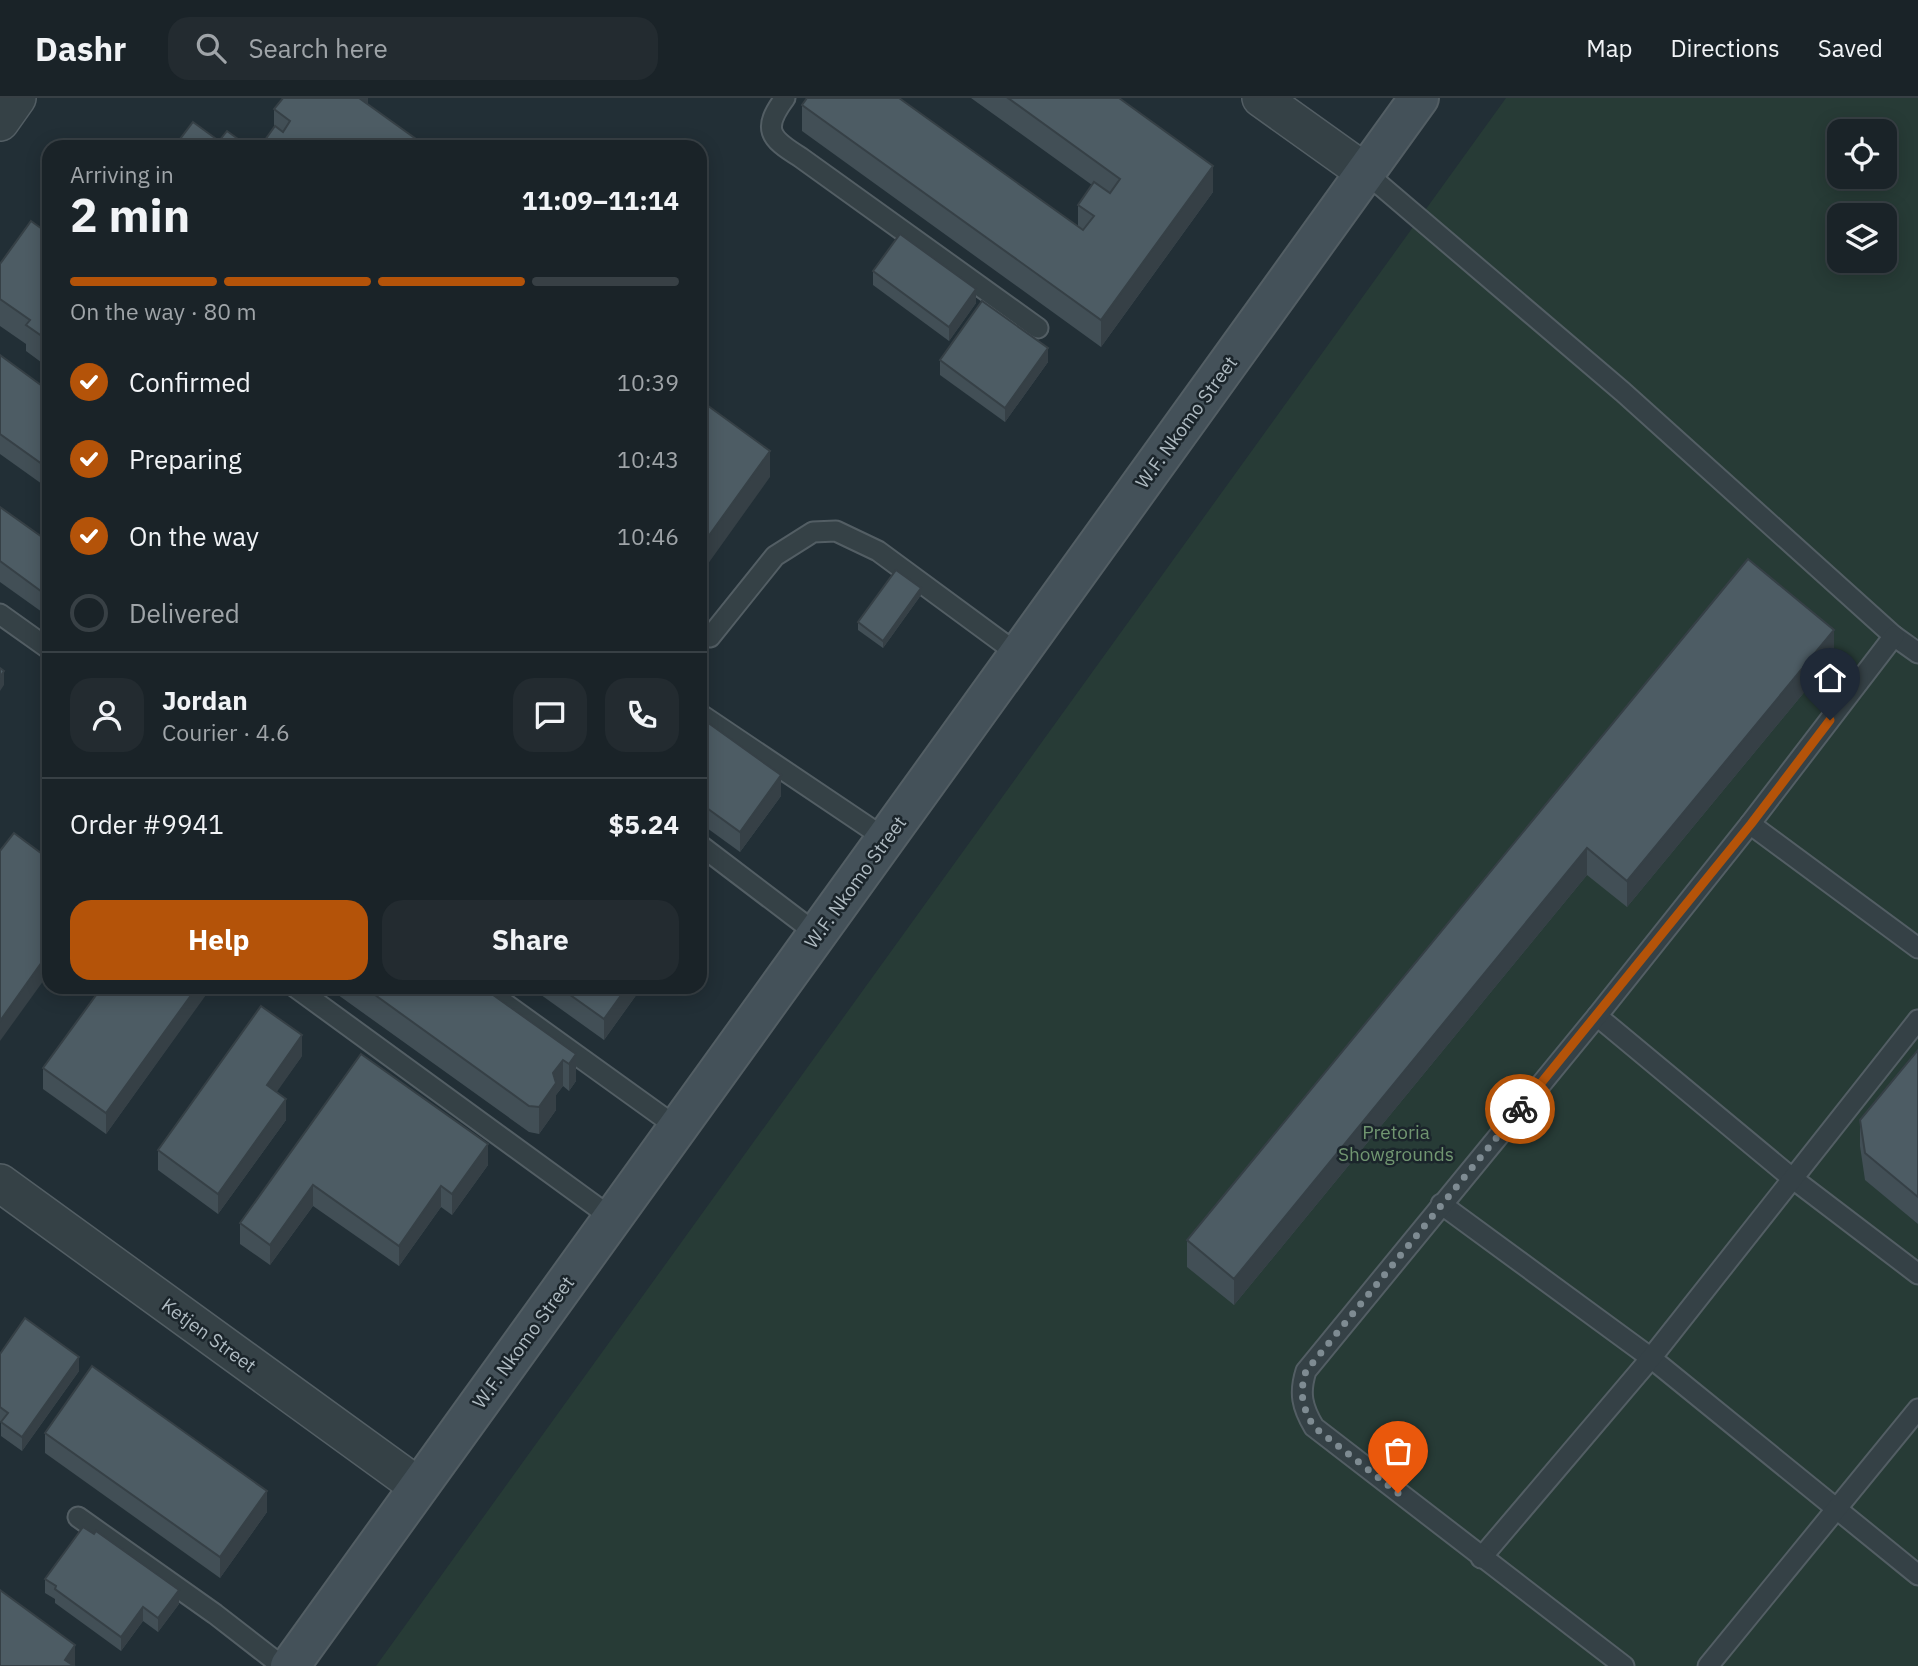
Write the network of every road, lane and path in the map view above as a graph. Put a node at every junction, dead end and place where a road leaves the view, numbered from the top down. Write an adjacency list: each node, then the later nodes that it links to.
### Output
1 (17, 98): 5 (street)
2 (785, 98): 7 (lane)
3 (1261, 98): 6 (street)
4 (1412, 101): 6 (main road, W.F. Nkomo Street)
5 (0, 122)
6 (1366, 173): 9 (lane); 13 (main road, W.F. Nkomo Street)
7 (1038, 328)
8 (0, 614): 11 (lane)
9 (1894, 636): 12 (lane); 15 (lane)
10 (710, 637): 13 (lane)
11 (42, 644)
12 (1918, 653)
13 (1018, 654): 16 (main road, W.F. Nkomo Street)
14 (707, 719): 16 (lane)
15 (1751, 824): 19 (lane); 22 (lane)
16 (886, 839): 18 (main road, W.F. Nkomo Street)
17 (707, 850): 18 (lane)
18 (817, 934): 24 (main road, W.F. Nkomo Street)
19 (1918, 948)
20 (305, 994): 28 (lane)
21 (492, 994): 24 (lane)
22 (1597, 1017): 25 (lane); 27 (lane)
23 (1918, 1020): 25 (lane)
24 (678, 1128): 28 (main road, W.F. Nkomo Street)
25 (1792, 1178): 29 (lane); 30 (lane)
26 (0, 1183): 32 (street, Ketjen Street)
27 (1441, 1205): 30 (lane); 35 (lane)
28 (612, 1218): 32 (main road, W.F. Nkomo Street)
29 (1918, 1274)
30 (1651, 1358): 33 (lane); 35 (lane)
31 (1918, 1409): 33 (lane)
32 (418, 1487): 38 (main road, W.F. Nkomo Street)
33 (1836, 1509): 36 (lane); 40 (lane)
34 (78, 1517): 37 (lane)
35 (1481, 1558): 39 (lane)
36 (1918, 1575)
37 (282, 1666)
38 (290, 1666)
39 (1624, 1666)
40 (1708, 1666)

